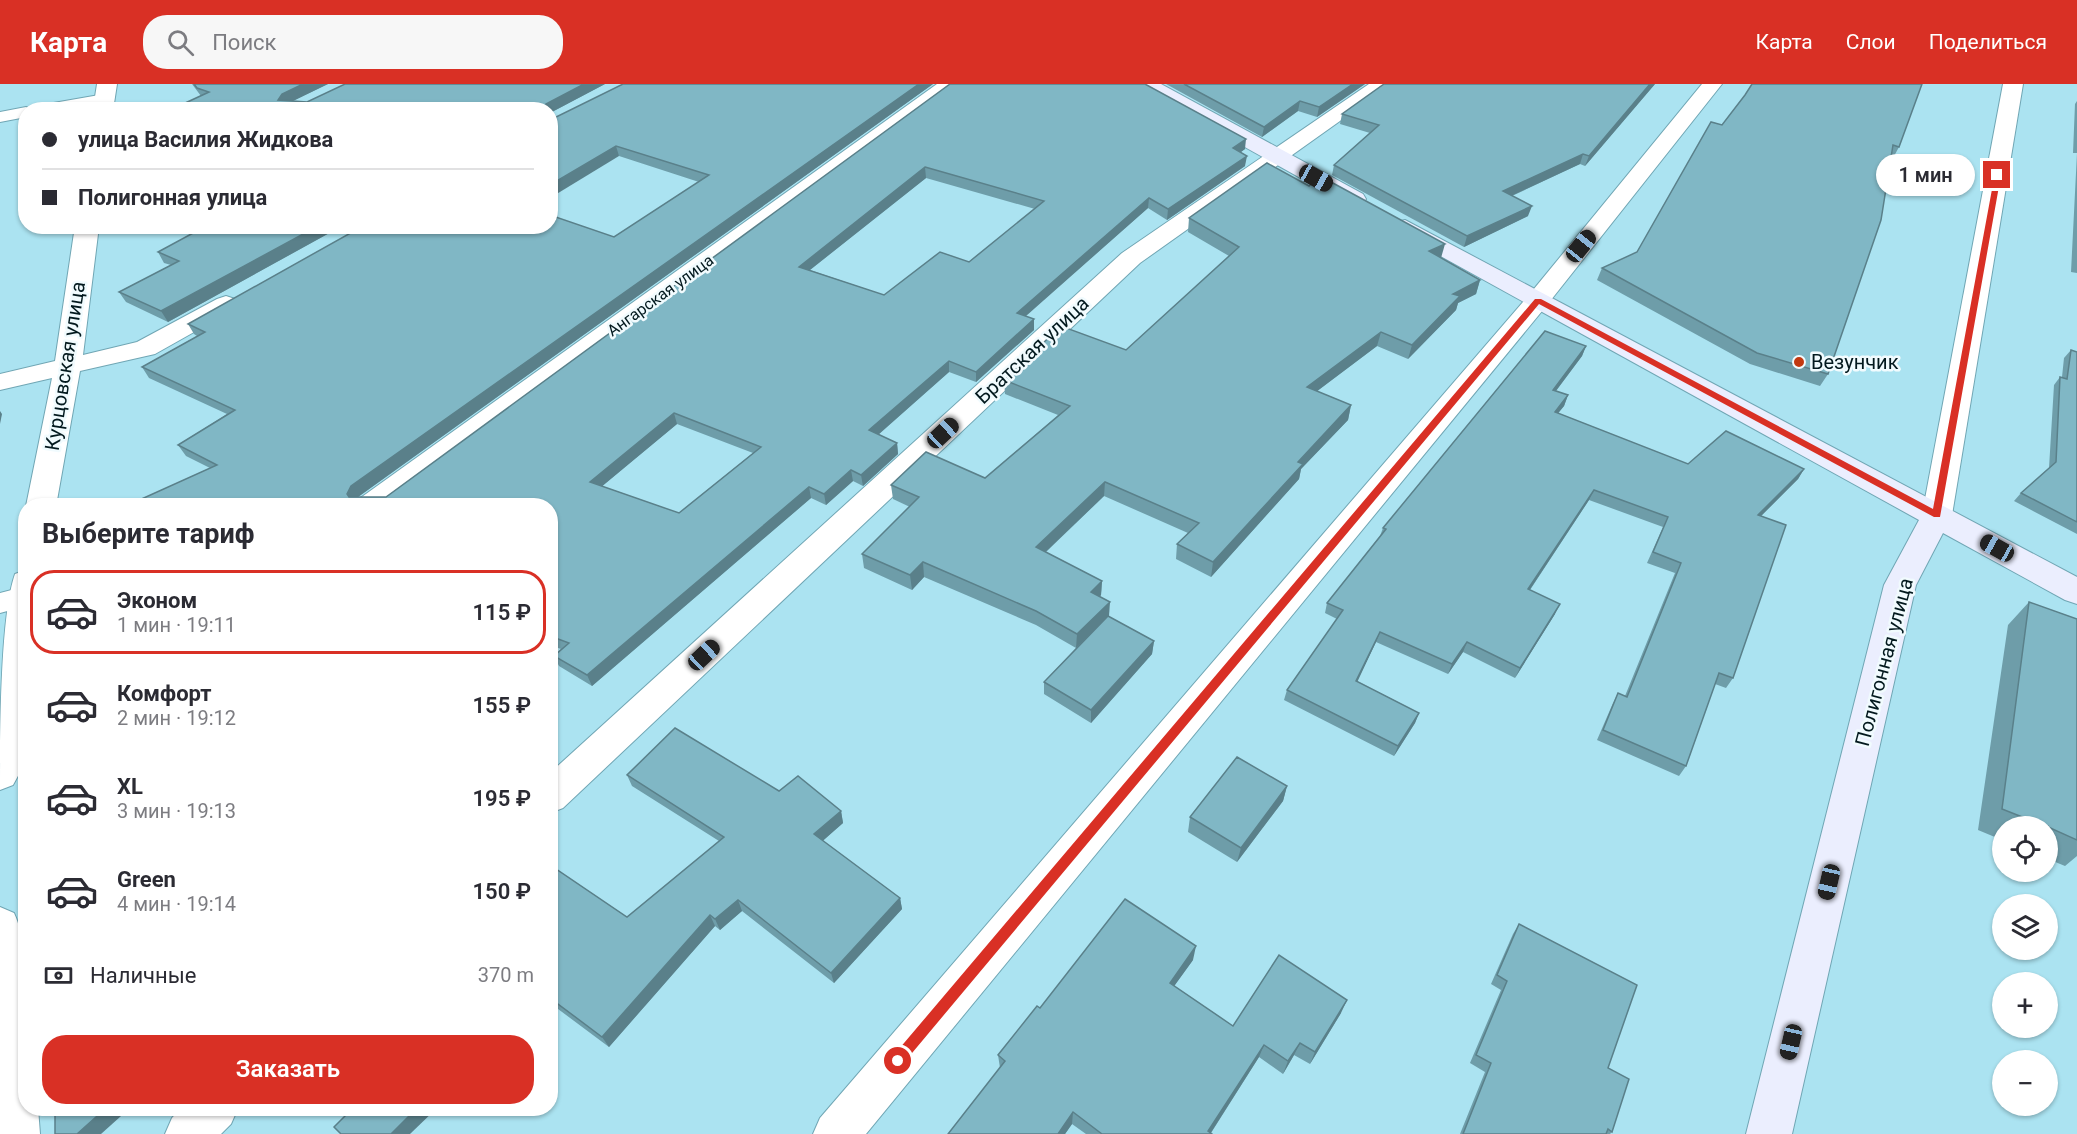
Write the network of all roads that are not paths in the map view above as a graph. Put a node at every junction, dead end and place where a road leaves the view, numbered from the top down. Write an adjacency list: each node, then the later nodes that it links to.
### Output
1 (950, 84): 17 (street, Ангарская улица)
2 (1146, 84): 10 (main road)
3 (1382, 84): 10 (street, Братская улица)
4 (1712, 84): 13 (street)
5 (2013, 84): 18 (street, Полигонная улица)
6 (105, 98): 7 (lane)
7 (84, 102)
8 (18, 114): 9 (lane)
9 (0, 117)
10 (1276, 156): 13 (main road); 23 (street, Братская улица)
11 (86, 234): 14 (street, Курцовская улица)
12 (250, 290): 14 (street)
13 (1538, 300): 18 (main road); 28 (street)
14 (68, 366): 15 (street); 16 (street, Курцовская улица)
15 (0, 382)
16 (42, 498)
17 (381, 498)
18 (1937, 515): 19 (main road); 29 (main road, Полигонная улица)
19 (2077, 592)
20 (16, 594): 22 (street)
21 (18, 762): 22 (street)
22 (0, 774)
23 (558, 790)
24 (0, 926): 26 (street)
25 (207, 1116): 27 (street)
26 (18, 1134)
27 (188, 1134)
28 (836, 1134)
29 (1769, 1134)

